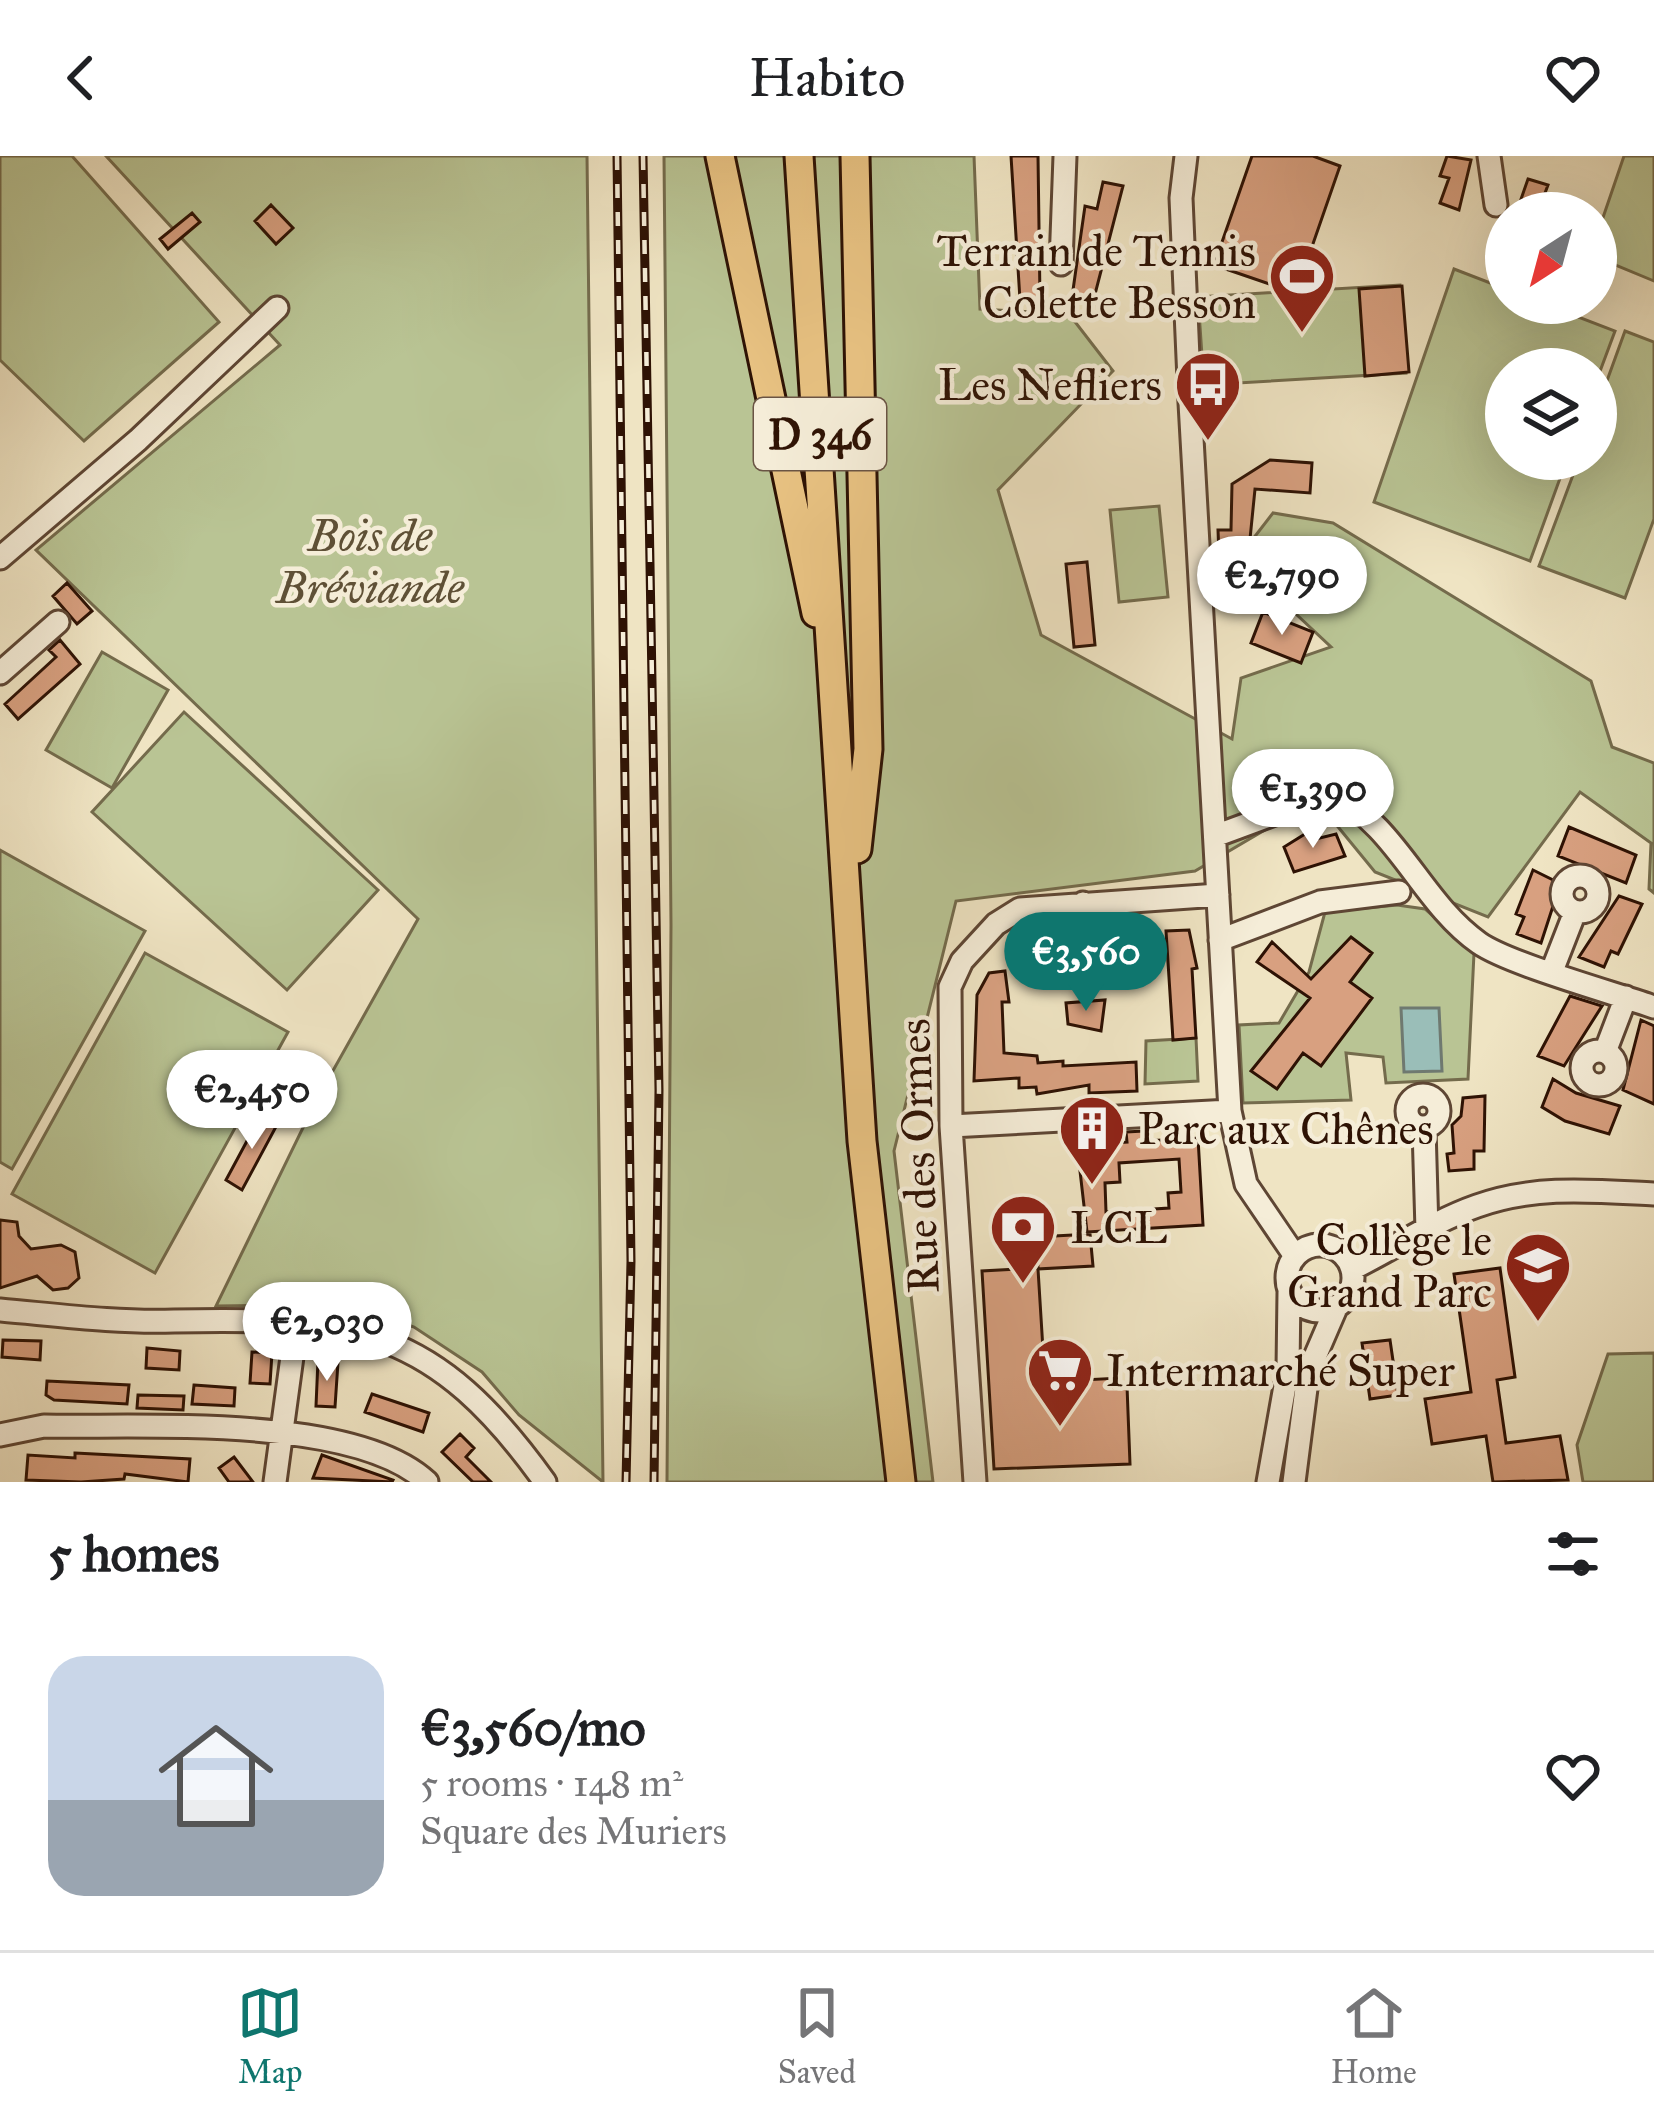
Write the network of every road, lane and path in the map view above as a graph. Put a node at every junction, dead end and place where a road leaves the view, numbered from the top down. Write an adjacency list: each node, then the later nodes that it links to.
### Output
1 (720, 156): 13 (main road)
2 (799, 156): 13 (main road, D 346)
3 (855, 156): 19 (main road)
4 (1065, 156): 8 (street)
5 (1186, 156): 14 (street)
6 (1489, 156): 7 (street)
7 (1494, 192)
8 (1061, 264)
9 (277, 308): 10 (street)
10 (0, 558)
11 (58, 622): 12 (street)
12 (0, 673)
13 (836, 712): 19 (main road, D 346)
14 (1225, 831): 16 (street); 21 (street)
15 (1399, 892): 20 (street)
16 (1218, 895): 17 (street, Rue des Ormes); 20 (street)
17 (1083, 903): 22 (street); 27 (street, Rue des Ormes)
18 (1575, 911): 21 (street)
19 (849, 931): 42 (main road, D 346)
20 (1220, 940): 26 (street)
21 (1552, 970): 23 (street)
22 (1087, 978)
23 (1626, 998): 24 (street); 25 (street)
24 (1654, 1007)
25 (1605, 1052)
26 (1230, 1111): 27 (street); 31 (street)
27 (951, 1126): 43 (street, Rue des Ormes)
28 (1424, 1128): 30 (street)
29 (1654, 1194): 30 (street)
30 (1427, 1230): 32 (street)
31 (1295, 1256): 32 (street); 33 (street)
32 (1352, 1269): 34 (street)
33 (1289, 1292): 34 (street); 44 (street)
34 (1336, 1308): 45 (street)
35 (0, 1310): 36 (street)
36 (297, 1320): 38 (street); 41 (street)
37 (0, 1435): 38 (street)
38 (282, 1437): 39 (street); 40 (street)
39 (275, 1482)
40 (427, 1482)
41 (545, 1482)
42 (901, 1482)
43 (975, 1482)
44 (1268, 1482)
45 (1294, 1482)

